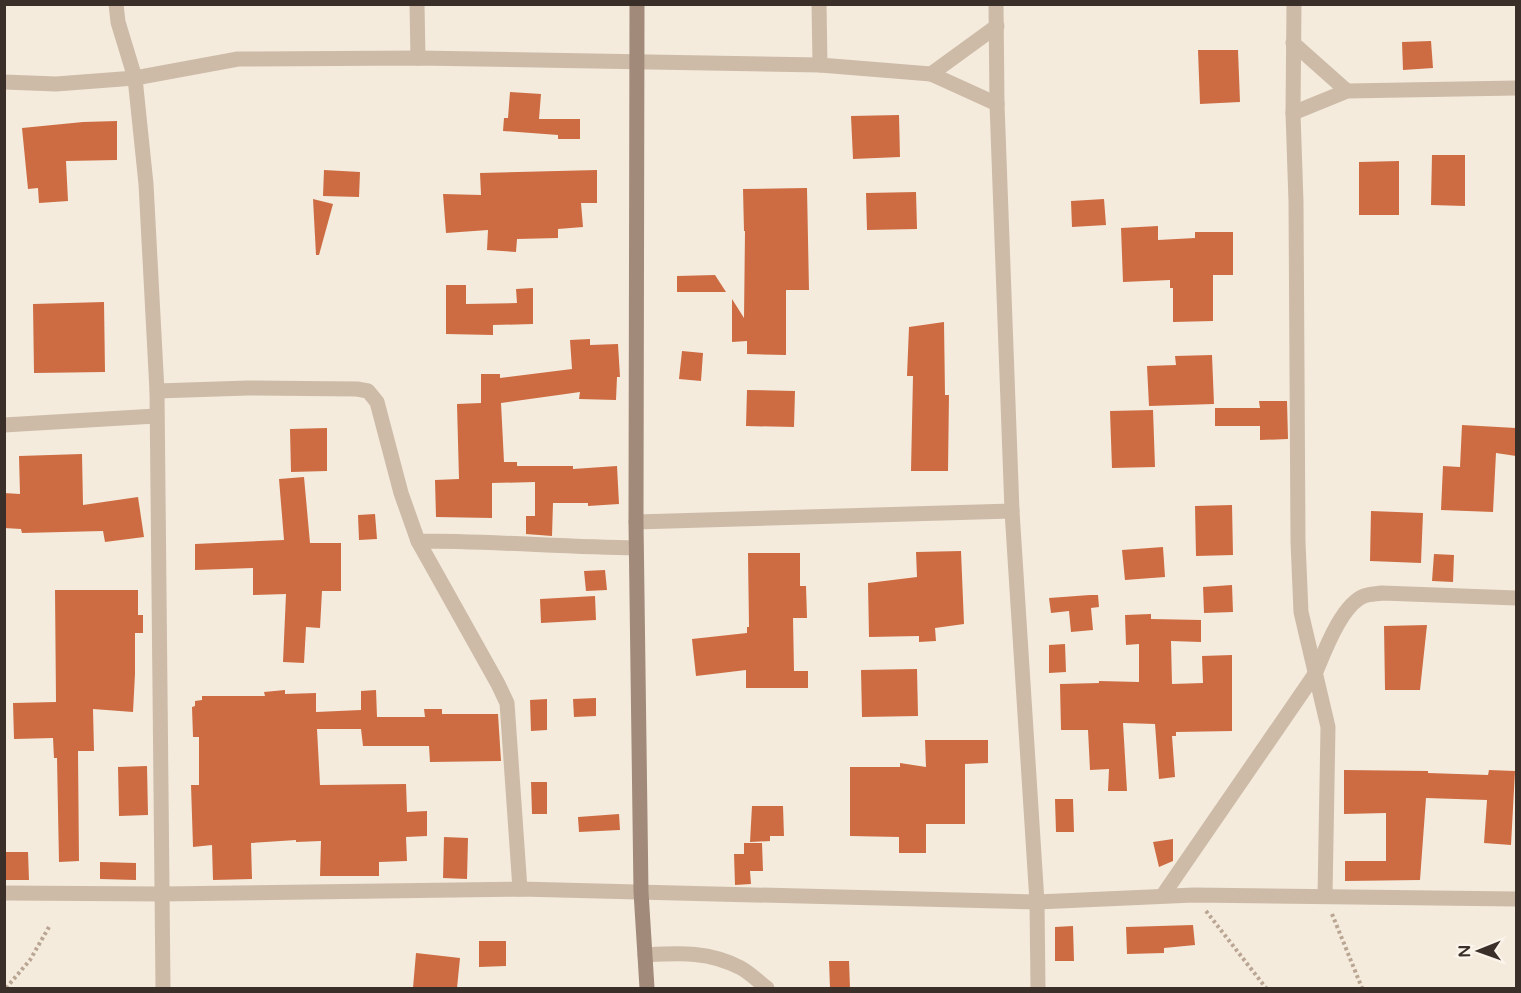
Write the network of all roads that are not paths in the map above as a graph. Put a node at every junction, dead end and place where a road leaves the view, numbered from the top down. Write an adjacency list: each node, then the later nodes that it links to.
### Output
1 (116, 4): 13 (street)
2 (417, 4): 9 (street)
3 (637, 4): 10 (main road)
4 (819, 4): 11 (street)
5 (996, 4): 7 (street)
6 (1294, 4): 8 (street)
7 (996, 26): 12 (street); 17 (street)
8 (1293, 43): 16 (street); 18 (street)
9 (418, 58): 10 (street); 13 (street)
10 (637, 62): 11 (street); 23 (main road)
11 (820, 65): 12 (street)
12 (931, 74): 17 (street)
13 (135, 78): 14 (street); 19 (street)
14 (4, 82)
15 (1516, 88): 16 (street)
16 (1347, 92): 18 (street)
17 (997, 104): 22 (street)
18 (1293, 113): 27 (street)
19 (157, 391): 20 (street); 24 (street)
20 (156, 416): 21 (street); 31 (street)
21 (4, 425)
22 (1012, 511): 23 (street); 35 (street)
23 (636, 522): 25 (main road)
24 (417, 541): 25 (street); 28 (street)
25 (636, 548): 29 (main road)
26 (1516, 598): 27 (street)
27 (1315, 674): 32 (street); 33 (street)
28 (520, 890): 29 (street); 31 (street)
29 (641, 892): 35 (street); 36 (main road)
30 (4, 893): 31 (street)
31 (162, 894): 37 (street)
32 (1163, 895): 33 (street); 35 (street)
33 (1325, 896): 34 (street)
34 (1516, 899)
35 (1037, 902): 40 (street)
36 (645, 955): 38 (main road); 39 (street)
37 (163, 988)
38 (646, 988)
39 (766, 988)
40 (1038, 988)

